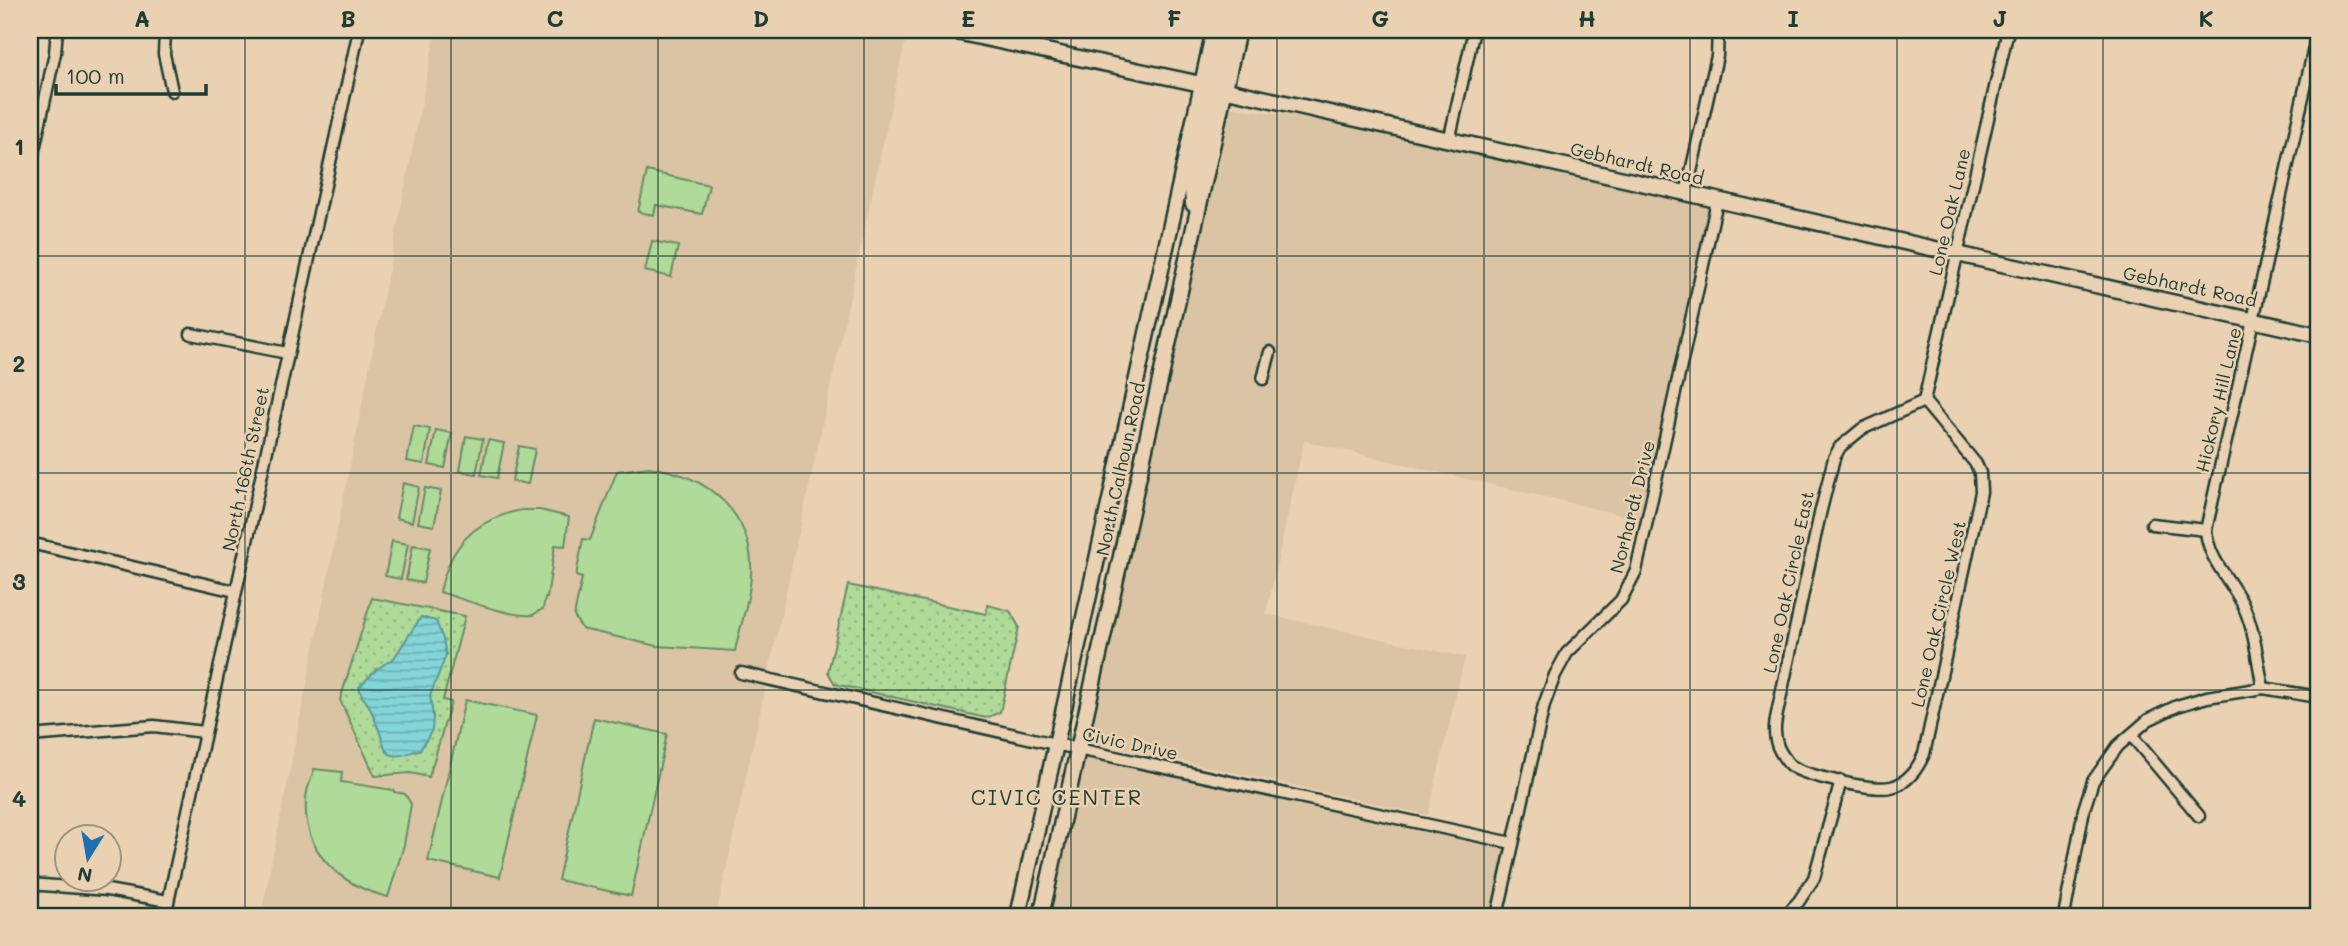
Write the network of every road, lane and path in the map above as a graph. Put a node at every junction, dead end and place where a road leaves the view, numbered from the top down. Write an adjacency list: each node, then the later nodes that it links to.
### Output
1 (57, 30): 16 (street)
2 (165, 30): 14 (street)
3 (359, 30): 25 (street, North 166th Street)
4 (952, 30): 12 (main road, Gebhardt Road)
5 (1214, 30): 12 (main road, North Calhoun Road)
6 (1226, 30): 13 (main road)
7 (1238, 30): 13 (main road, North Calhoun Road)
8 (1474, 30): 15 (street)
9 (1718, 30): 17 (street)
10 (2008, 30): 20 (street, Lone Oak Lane)
11 (2318, 30): 21 (street, Hickory Hill Lane)
12 (1202, 85): 13 (main road, Gebhardt Road); 19 (main road); 38 (main road, North Calhoun Road)
13 (1224, 90): 15 (main road, Gebhardt Road); 19 (main road, North Calhoun Road)
14 (172, 91)
15 (1449, 141): 17 (main road, Gebhardt Road)
16 (30, 168)
17 (1686, 194): 18 (main road, Gebhardt Road)
18 (1717, 201): 20 (main road, Gebhardt Road); 42 (street, Norhardt Drive)
19 (1195, 223): 39 (main road, North Calhoun Road)
20 (1956, 254): 21 (main road, Gebhardt Road); 27 (street, Lone Oak Lane)
21 (2254, 321): 23 (main road, Gebhardt Road); 29 (street, Hickory Hill Lane)
22 (191, 334): 25 (street)
23 (2318, 335)
24 (1270, 352): 26 (street)
25 (287, 353): 31 (street, North 166th Street)
26 (1264, 379)
27 (1924, 401): 40 (street, Lone Oak Circle West); 40 (street, Lone Oak Circle East)
28 (2152, 524): 29 (street)
29 (2206, 530): 33 (street)
30 (30, 543): 31 (street)
31 (235, 591): 35 (street, North 166th Street)
32 (741, 673): 38 (street, Civic Drive)
33 (2263, 688): 34 (street); 36 (street)
34 (2318, 697)
35 (204, 733): 37 (street); 44 (street, North 166th Street)
36 (2131, 735): 41 (street); 50 (street)
37 (30, 736)
38 (1055, 744): 39 (street, Civic Drive); 46 (main road, North Calhoun Road)
39 (1078, 749): 42 (street, Civic Drive); 47 (main road, North Calhoun Road)
40 (1841, 781): 49 (street)
41 (2199, 816)
42 (1512, 843): 48 (street, Norhardt Drive)
43 (30, 884): 44 (street)
44 (168, 901): 45 (street, North 166th Street)
45 (165, 916)
46 (1018, 916)
47 (1041, 916)
48 (1497, 916)
49 (1785, 916)
50 (2064, 916)

